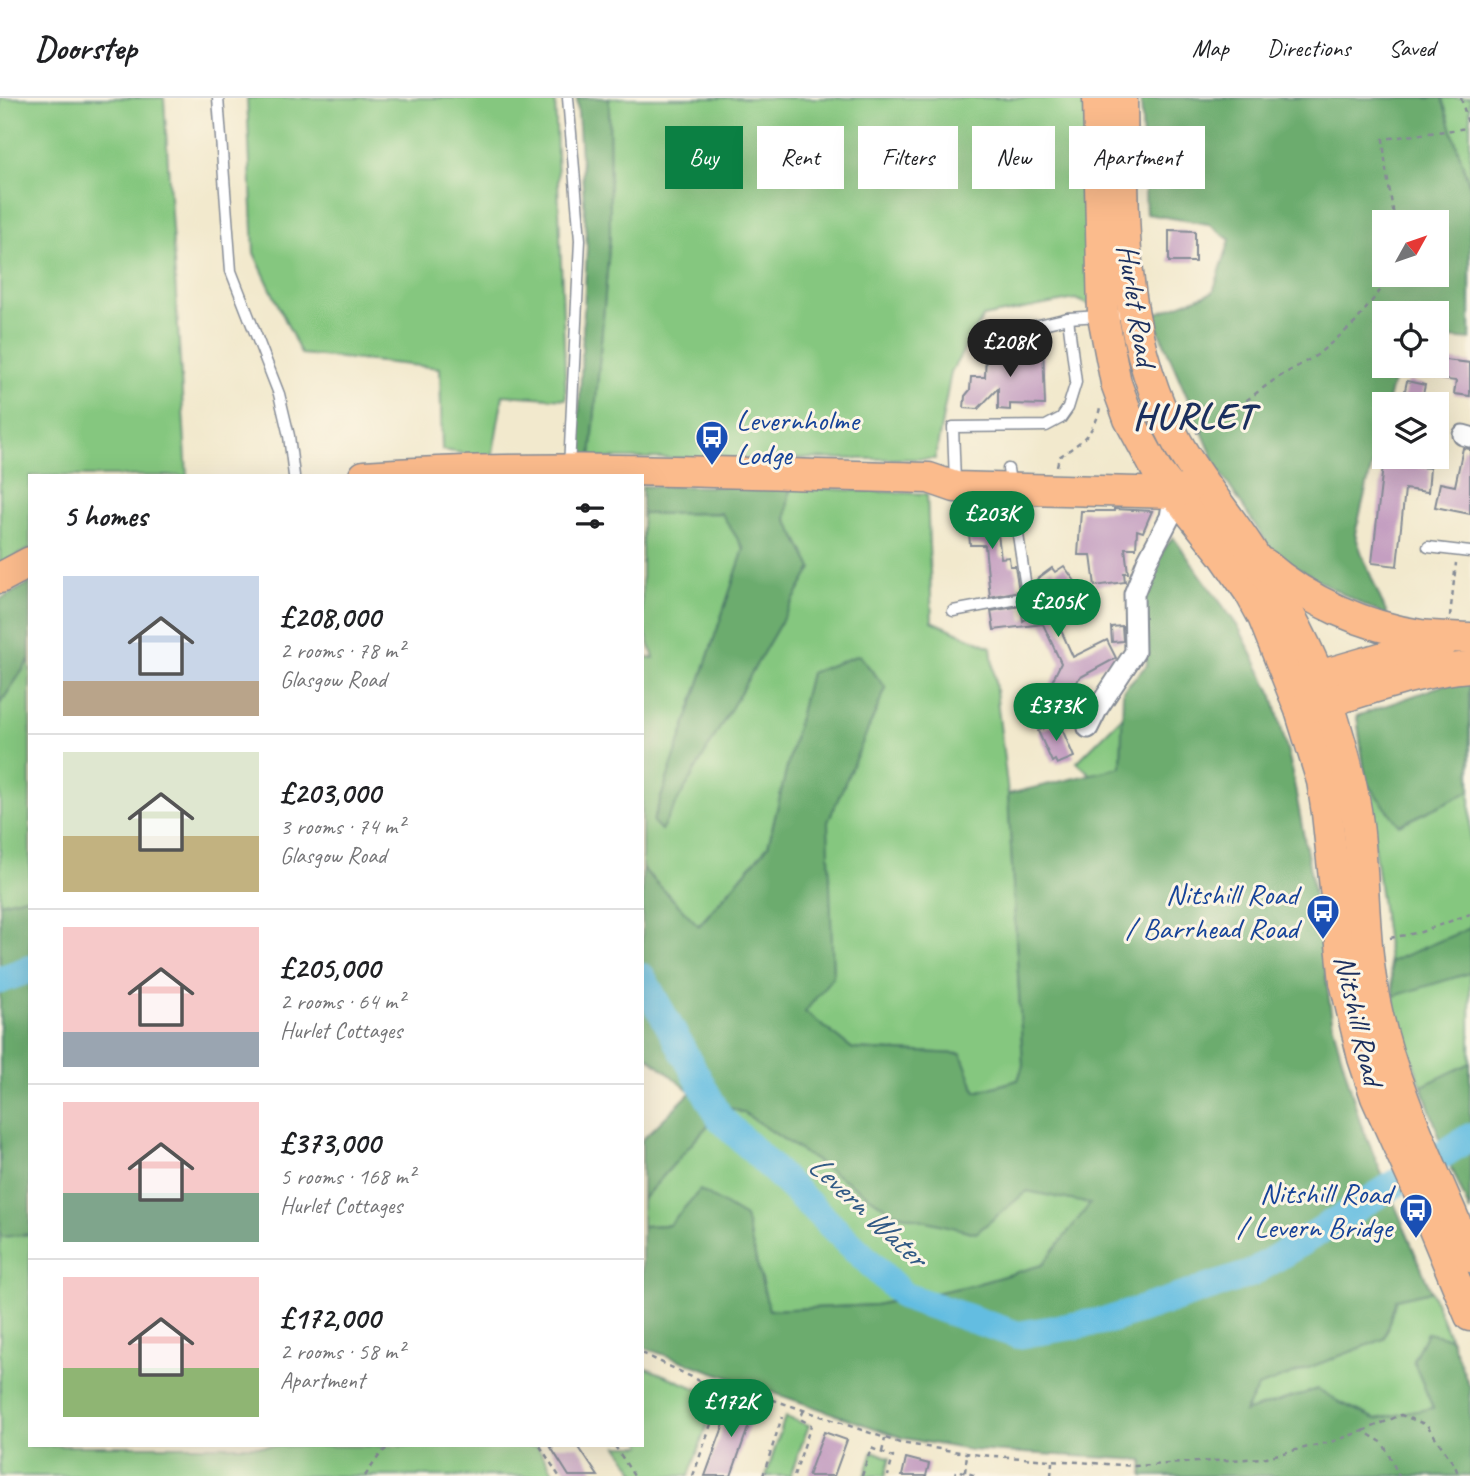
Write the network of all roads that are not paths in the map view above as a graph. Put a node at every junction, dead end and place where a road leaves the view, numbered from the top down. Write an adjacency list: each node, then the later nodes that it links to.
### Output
1 (218, 98): 10 (lane)
2 (568, 98): 9 (lane)
3 (1098, 98): 5 (main road, Hurlet Road)
4 (1122, 98): 5 (main road, Hurlet Road)
5 (1118, 315): 6 (lane); 8 (main road, Hurlet Road); 14 (main road, Hurlet Road)
6 (1068, 318): 7 (lane); 12 (lane)
7 (1006, 333)
8 (1191, 464): 14 (main road); 17 (main road, Hurlet Road)
9 (569, 473): 11 (main road); 12 (main road)
10 (294, 474)
11 (390, 474)
12 (946, 478): 13 (main road)
13 (1009, 479): 14 (main road); 14 (main road); 20 (lane)
14 (1165, 482): 22 (main road, Hurlet Road); 23 (street)
15 (1428, 547): 16 (lane)
16 (1470, 552)
17 (1254, 555): 21 (main road); 22 (main road, Hurlet Road)
18 (28, 563): 19 (main road)
19 (0, 578)
20 (953, 611)
21 (1457, 649): 22 (main road)
22 (1310, 693): 24 (main road, Nitshill Road); 24 (main road, Nitshill Road)
23 (1088, 728)
24 (1388, 1093): 25 (main road, Nitshill Road); 26 (main road, Nitshill Road)
25 (1470, 1257)
26 (1470, 1317)

